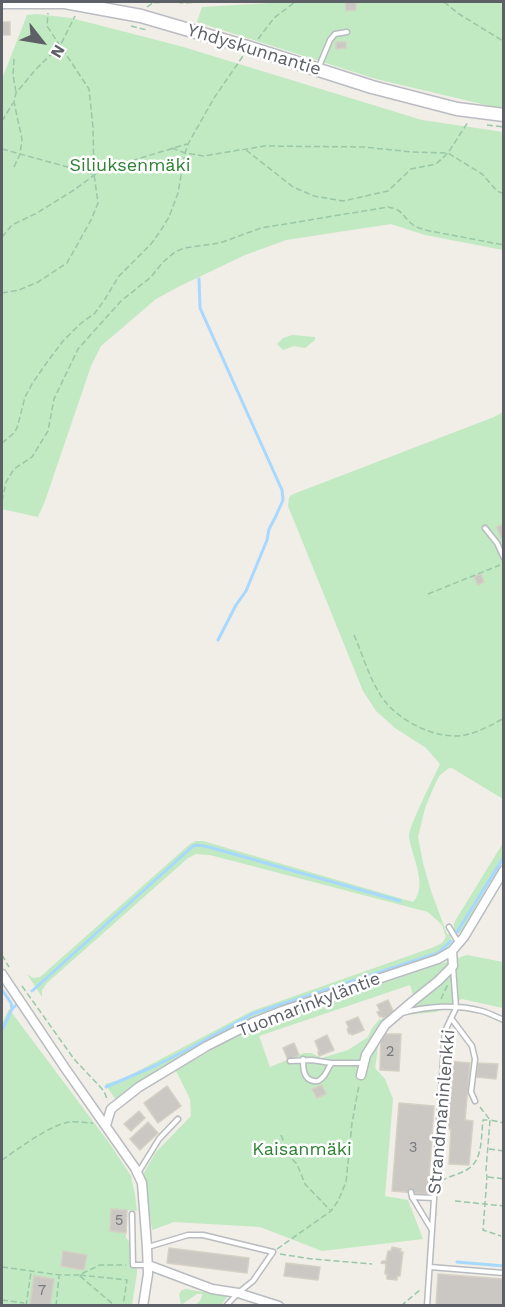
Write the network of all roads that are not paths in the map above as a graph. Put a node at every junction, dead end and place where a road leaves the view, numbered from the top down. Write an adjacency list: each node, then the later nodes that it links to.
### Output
1 (2, 2): 2 (main road, Yhdyskunnantie)
2 (66, 2): 4 (main road, Yhdyskunnantie)
3 (346, 32): 4 (lane)
4 (318, 69): 5 (main road, Yhdyskunnantie)
5 (504, 115)
6 (485, 528): 7 (lane)
7 (504, 558)
8 (504, 870): 10 (street, Tuomarinkyläntie)
9 (449, 927): 10 (lane)
10 (459, 943): 11 (street, Tuomarinkyläntie)
11 (452, 951): 12 (street); 25 (street, Tuomarinkyläntie)
12 (453, 966): 14 (lane); 15 (street)
13 (2, 975): 25 (street)
14 (456, 1008): 15 (lane); 16 (lane, Strandmaninlenkki); 17 (lane, Strandmaninlenkki)
15 (396, 1016): 20 (street)
16 (451, 1018): 23 (lane); 27 (lane, Strandmaninlenkki)
17 (504, 1020)
18 (303, 1059): 19 (lane); 21 (lane); 21 (lane)
19 (290, 1061)
20 (364, 1063): 21 (lane); 22 (street)
21 (331, 1064)
22 (361, 1075)
23 (475, 1101)
24 (178, 1119): 26 (lane)
25 (106, 1125): 26 (street)
26 (138, 1174): 30 (street)
27 (434, 1198): 29 (lane, Strandmaninlenkki); 29 (lane)
28 (132, 1214): 31 (lane)
29 (432, 1231): 32 (lane, Strandmaninlenkki)
30 (147, 1248): 31 (street); 34 (lane)
31 (148, 1265): 34 (street); 35 (street)
32 (430, 1267): 33 (lane); 38 (lane, Strandmaninlenkki)
33 (504, 1273)
34 (238, 1293): 36 (lane); 37 (street)
35 (143, 1305)
36 (226, 1305)
37 (279, 1305)
38 (427, 1305)

